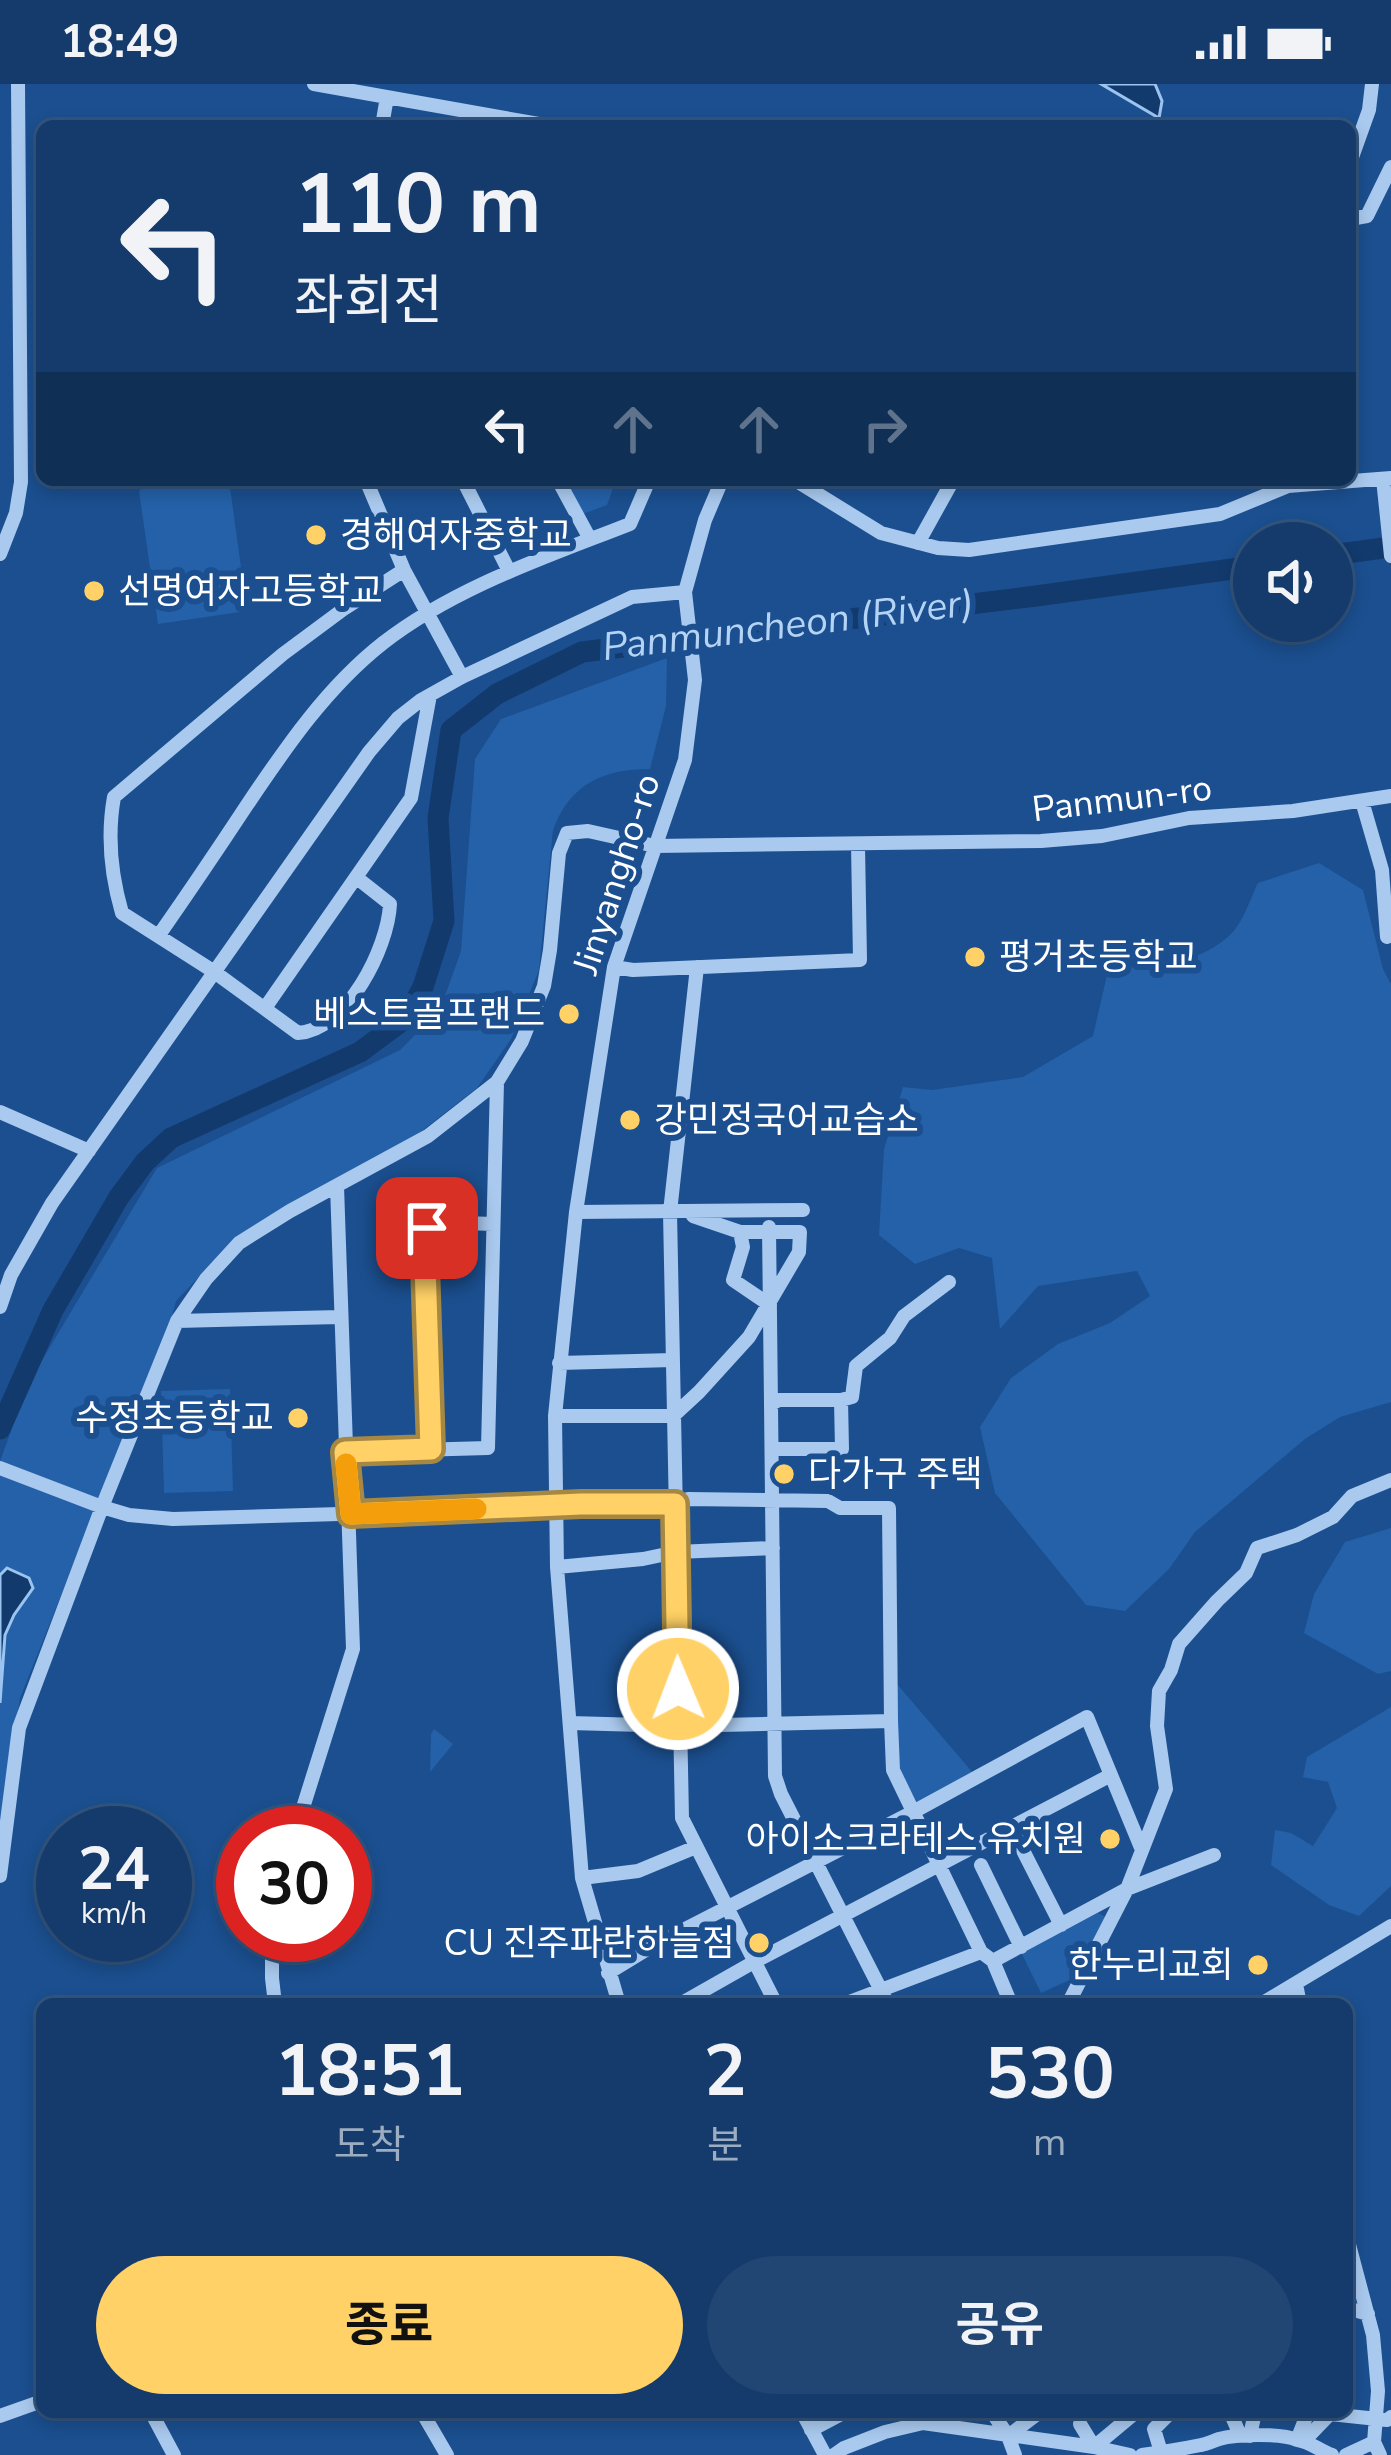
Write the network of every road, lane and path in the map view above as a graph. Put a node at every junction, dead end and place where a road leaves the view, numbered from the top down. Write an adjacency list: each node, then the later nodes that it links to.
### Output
1 (18, 84): 22 (street)
2 (314, 84): 4 (street)
3 (1372, 84): 7 (street)
4 (387, 97): 5 (street); 6 (street)
5 (383, 120)
6 (516, 120)
7 (1356, 147)
8 (1391, 167): 9 (street)
9 (1356, 218)
10 (1387, 478): 11 (street); 23 (street)
11 (1356, 480)
12 (369, 486): 24 (street)
13 (466, 486): 25 (street)
14 (561, 486): 20 (street)
15 (647, 486): 20 (street)
16 (720, 486): 26 (street, Jinyangho-ro)
17 (805, 486): 21 (street)
18 (950, 486): 21 (street)
19 (1288, 486): 21 (street)
20 (590, 539): 25 (street)
21 (918, 543)
22 (0, 554)
23 (1391, 556)
24 (404, 570): 27 (street); 36 (street)
25 (509, 571): 27 (street)
26 (686, 598): 28 (street); 33 (street, Jinyangho-ro)
27 (428, 613): 28 (street); 36 (street)
28 (462, 677): 29 (street)
29 (430, 695): 34 (street); 40 (street)
30 (1391, 796): 31 (street, Panmun-ro)
31 (1362, 801): 32 (street, Panmun-ro); 35 (street)
32 (858, 845): 33 (street, Panmun-ro); 39 (street)
33 (655, 846): 38 (street, Jinyangho-ro); 42 (street, Panmun-ro)
34 (357, 878): 41 (street); 41 (street)
35 (1387, 882): 37 (street)
36 (159, 935): 40 (street)
37 (1387, 937)
38 (614, 967): 39 (street); 49 (street, Jinyangho-ro)
39 (697, 967): 48 (street)
40 (213, 971): 41 (street); 44 (street)
41 (265, 1008)
42 (497, 1082): 45 (street); 50 (street)
43 (0, 1112): 44 (street)
44 (89, 1151): 55 (street)
45 (337, 1186): 56 (street); 57 (street)
46 (770, 1210): 47 (street); 48 (street); 52 (street)
47 (803, 1210)
48 (677, 1212): 49 (street); 51 (street); 58 (street)
49 (576, 1213): 59 (street, Jinyangho-ro)
50 (493, 1224): 64 (street); 64 (street)
51 (740, 1232): 52 (street); 54 (street)
52 (769, 1232): 54 (street); 54 (street)
53 (950, 1282): 60 (street)
54 (770, 1305): 61 (street); 63 (street)
55 (0, 1307)
56 (340, 1317): 57 (street); 66 (street)
57 (177, 1321): 72 (street)
58 (673, 1360): 59 (street); 63 (street)
59 (559, 1363): 62 (street, Jinyangho-ro)
60 (841, 1400): 61 (street); 65 (street)
61 (771, 1404): 65 (street)
62 (555, 1415): 63 (street); 71 (street, Jinyangho-ro)
63 (673, 1416): 70 (street)
64 (431, 1449): 66 (street)
65 (772, 1449): 69 (street)
66 (345, 1452): 73 (street)
67 (0, 1468): 72 (street)
68 (1391, 1480): 86 (street)
69 (772, 1500): 70 (street); 74 (street); 77 (street)
70 (675, 1504): 71 (street); 75 (street)
71 (554, 1506): 73 (street); 76 (street, Jinyangho-ro)
72 (101, 1507): 73 (street); 91 (street)
73 (351, 1514): 82 (street)
74 (772, 1548): 75 (street); 79 (street)
75 (676, 1552): 76 (street); 80 (street)
76 (557, 1567): 78 (street, Jinyangho-ro)
77 (891, 1721): 79 (street); 83 (street)
78 (570, 1723): 80 (street); 92 (street, Jinyangho-ro)
79 (773, 1724): 80 (street); 88 (street)
80 (678, 1726): 85 (street)
81 (1111, 1775): 83 (street); 84 (street); 86 (street)
82 (304, 1806)
83 (914, 1812): 88 (street); 89 (street)
84 (1011, 1827): 89 (street); 96 (street)
85 (695, 1847): 92 (street); 94 (street)
86 (1142, 1850): 93 (street)
87 (1214, 1855): 93 (street)
88 (816, 1862): 94 (street); 95 (street)
89 (940, 1864): 95 (street); 99 (street)
90 (981, 1864): 98 (street)
91 (0, 1876)
92 (583, 1878): 102 (street, Jinyangho-ro)
93 (1127, 1889): 96 (street); 110 (street)
94 (727, 1908): 100 (street); 102 (street)
95 (844, 1915): 100 (street); 104 (street)
96 (1061, 1925): 98 (street)
97 (1391, 1927): 103 (street)
98 (1021, 1946): 99 (street)
99 (987, 1956): 104 (street); 109 (street)
100 (754, 1961): 107 (street); 108 (street)
101 (272, 1962): 105 (street)
102 (608, 1972): 106 (street, Jinyangho-ro)
103 (1299, 1996)
104 (884, 1997)
105 (274, 1998)
106 (617, 1998)
107 (692, 1998)
108 (773, 1998)
109 (1007, 1998)
110 (1071, 1998)
111 (1353, 2258): 113 (street)
112 (1353, 2310): 113 (street)
113 (1368, 2314): 130 (street)
114 (36, 2404): 115 (street)
115 (0, 2416)
116 (1353, 2416): 130 (street)
117 (1391, 2416): 130 (street)
118 (154, 2418): 140 (street)
119 (425, 2418): 141 (street)
120 (805, 2418): 132 (street)
121 (834, 2418): 132 (street)
122 (996, 2418): 134 (street)
123 (1032, 2418): 134 (street)
124 (1129, 2418): 136 (street)
125 (1165, 2418): 138 (street)
126 (1233, 2418): 133 (street)
127 (1254, 2418): 133 (street)
128 (1306, 2418): 135 (street)
129 (1325, 2418): 135 (street)
130 (1375, 2419): 137 (street)
131 (1080, 2424): 136 (street)
132 (811, 2430): 142 (street)
133 (1243, 2435): 135 (street); 138 (street)
134 (1008, 2436): 136 (street); 142 (street); 143 (street)
135 (1300, 2440): 145 (street)
136 (1094, 2447): 139 (street)
137 (1377, 2449): 146 (street)
138 (1160, 2452): 144 (street)
139 (1126, 2454)
140 (174, 2455)
141 (447, 2455)
142 (830, 2455)
143 (1016, 2455)
144 (1142, 2455)
145 (1332, 2455)
146 (1346, 2455)

